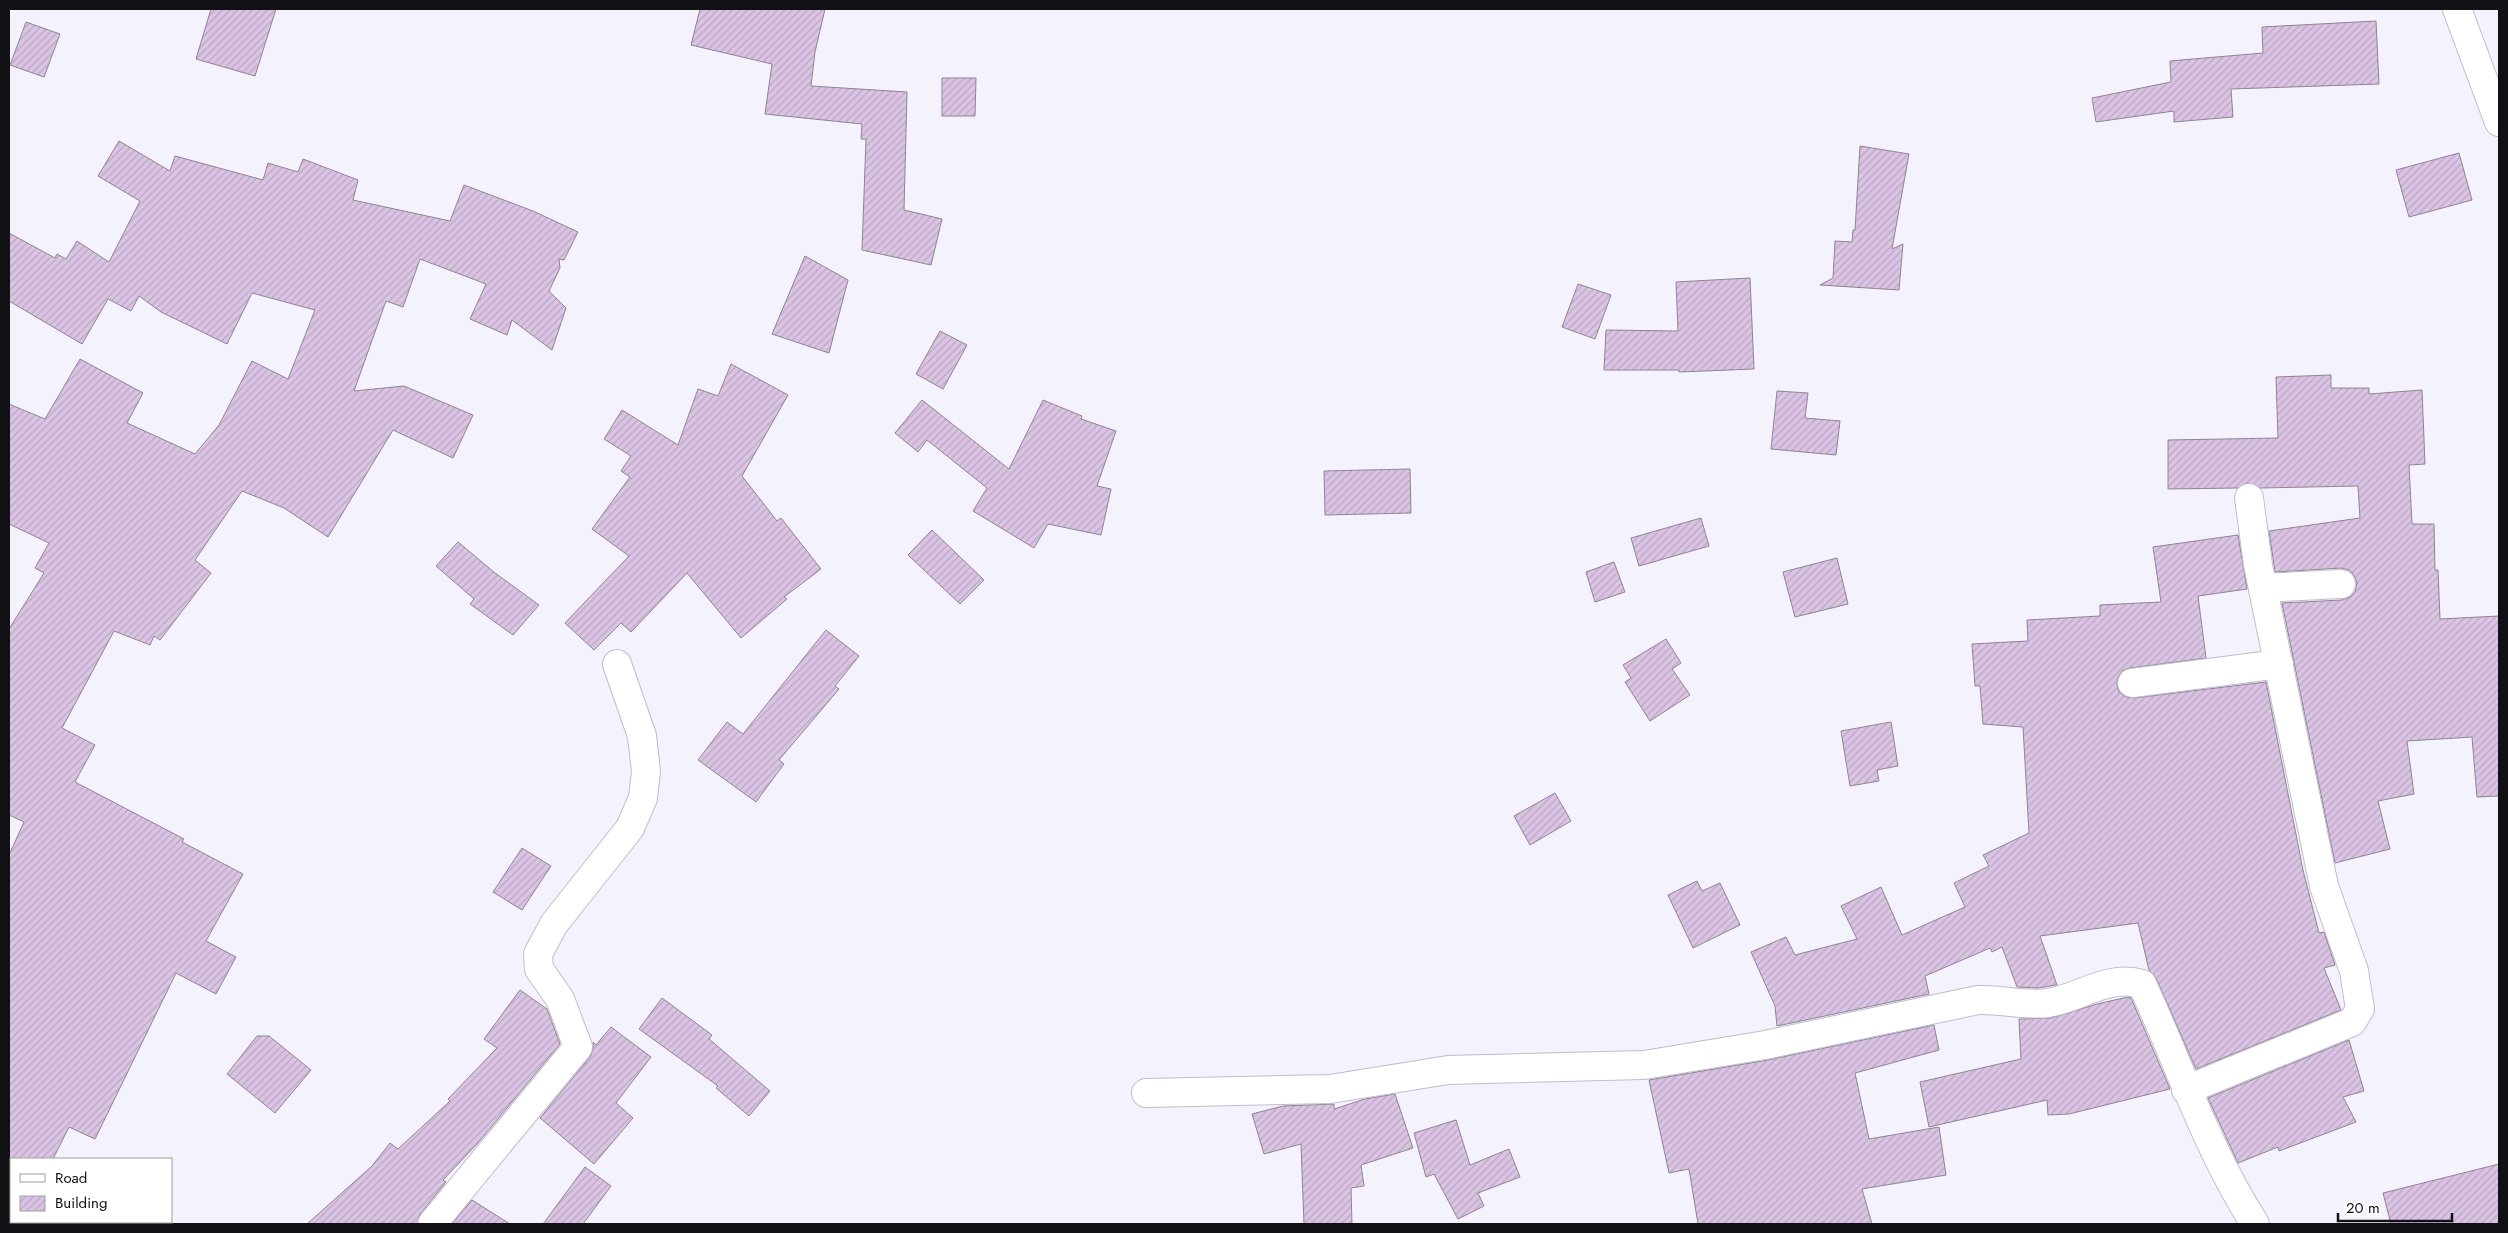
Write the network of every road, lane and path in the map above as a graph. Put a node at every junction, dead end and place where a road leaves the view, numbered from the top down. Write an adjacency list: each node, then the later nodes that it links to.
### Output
1 (2457, 9): 2 (street)
2 (2499, 122)
3 (2249, 498): 5 (street)
4 (2341, 584): 5 (street)
5 (2263, 588): 7 (street)
6 (617, 664): 11 (street)
7 (2279, 664): 8 (street); 9 (street)
8 (2132, 682)
9 (2186, 1090): 10 (street); 12 (street)
10 (1146, 1094)
11 (432, 1224)
12 (2255, 1224)

